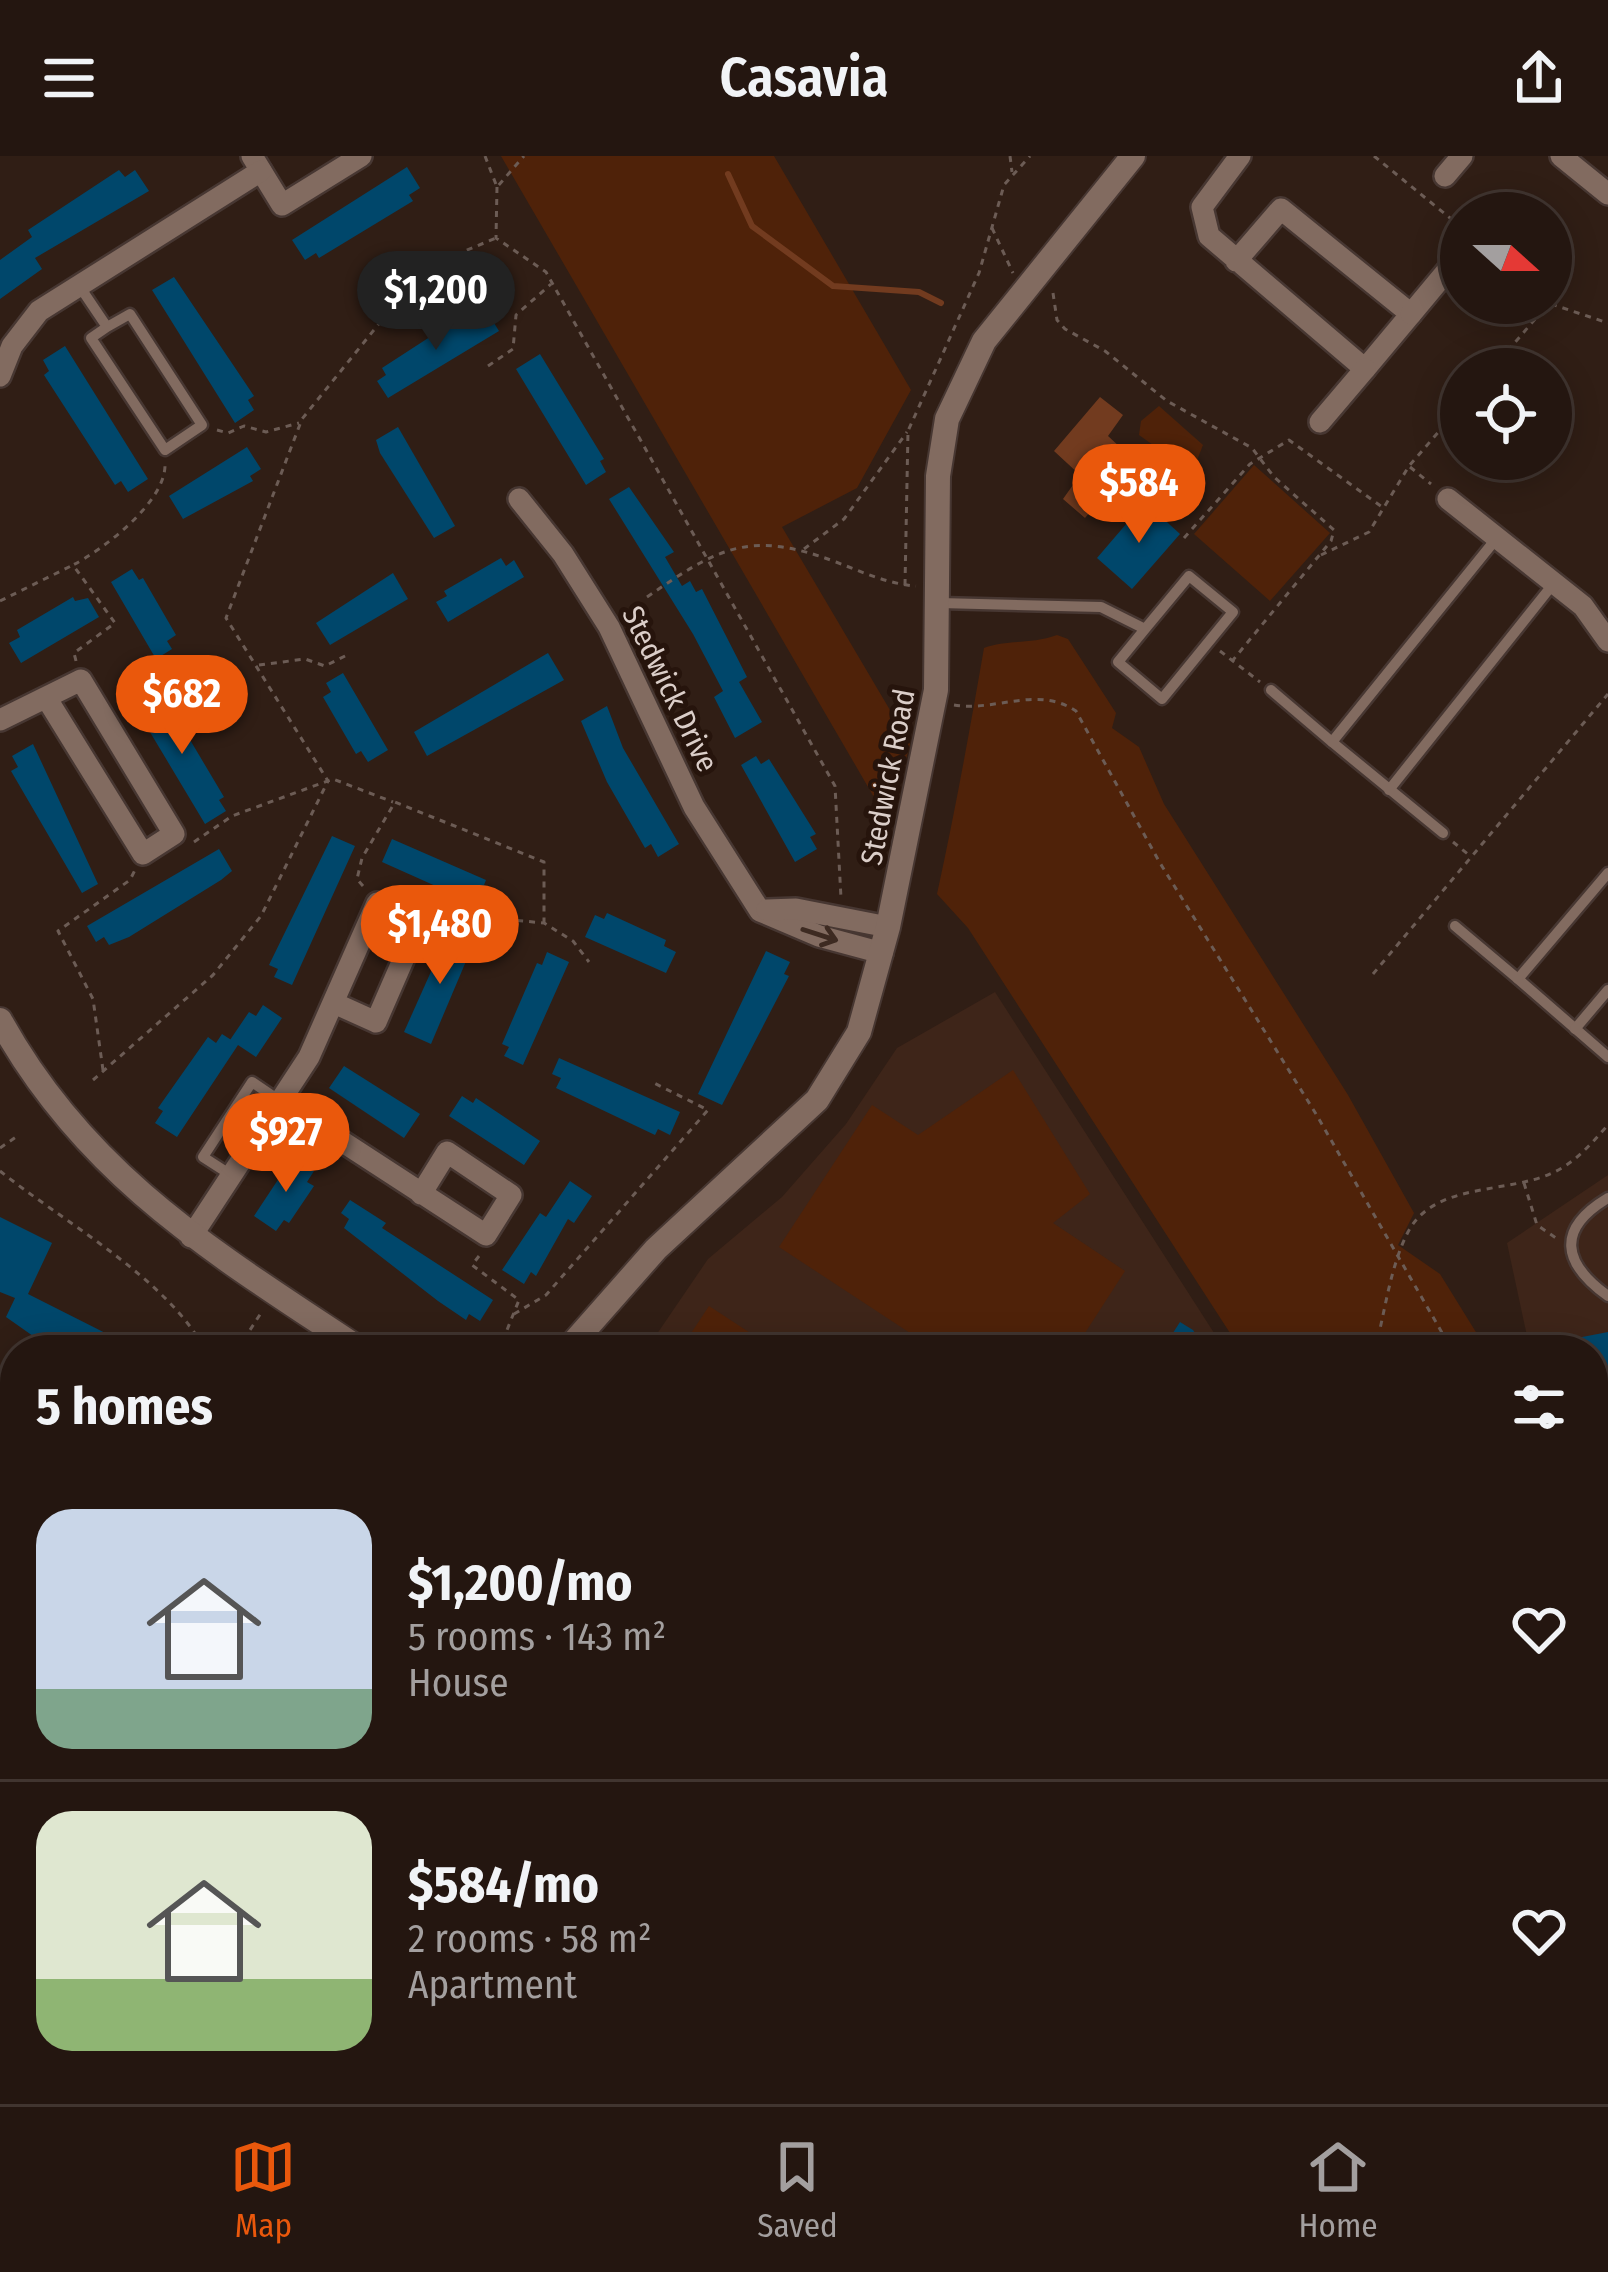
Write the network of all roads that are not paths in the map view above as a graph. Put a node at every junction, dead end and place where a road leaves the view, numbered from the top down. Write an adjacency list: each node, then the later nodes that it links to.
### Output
1 (362, 156): 6 (street)
2 (1133, 156): 21 (street, Stedwick Road)
3 (1240, 156): 9 (street)
4 (1462, 156): 7 (street)
5 (1562, 156): 8 (street)
6 (257, 164): 11 (street)
7 (1444, 176)
8 (1608, 194)
9 (1236, 261): 12 (street); 14 (street)
10 (1440, 279): 12 (street)
11 (80, 287): 13 (lane); 15 (street)
12 (1411, 314): 14 (street)
13 (106, 326): 13 (lane)
14 (1365, 369): 16 (street)
15 (0, 376)
16 (1320, 422)
17 (519, 499): 31 (street, Stedwick Drive)
18 (1448, 500): 19 (street)
19 (1496, 539): 20 (street); 27 (lane)
20 (1554, 584): 23 (street); 28 (lane)
21 (940, 595): 22 (lane); 33 (street, Stedwick Road)
22 (1145, 629): 22 (lane)
23 (1608, 641)
24 (1271, 690): 27 (lane)
25 (46, 700): 25 (street); 26 (street)
26 (0, 720)
27 (1332, 742): 28 (lane)
28 (1389, 790): 29 (lane)
29 (1443, 833)
30 (1608, 873): 35 (lane)
31 (760, 911): 33 (street); 34 (street, one-way to 34)
32 (1455, 926): 35 (lane)
33 (888, 927): 34 (street, Stedwick Road)
34 (883, 952): 48 (street, Stedwick Road)
35 (1518, 980): 39 (lane)
36 (1608, 990): 39 (lane)
37 (334, 1003): 37 (street); 41 (street)
38 (0, 1020): 45 (street)
39 (1575, 1029): 40 (lane)
40 (1608, 1057)
41 (283, 1102): 42 (street); 42 (lane); 43 (street)
42 (233, 1176): 45 (street)
43 (421, 1194): 43 (street)
44 (1608, 1198): 46 (lane)
45 (191, 1237): 47 (street)
46 (1608, 1296)
47 (339, 1335)
48 (580, 1335)

